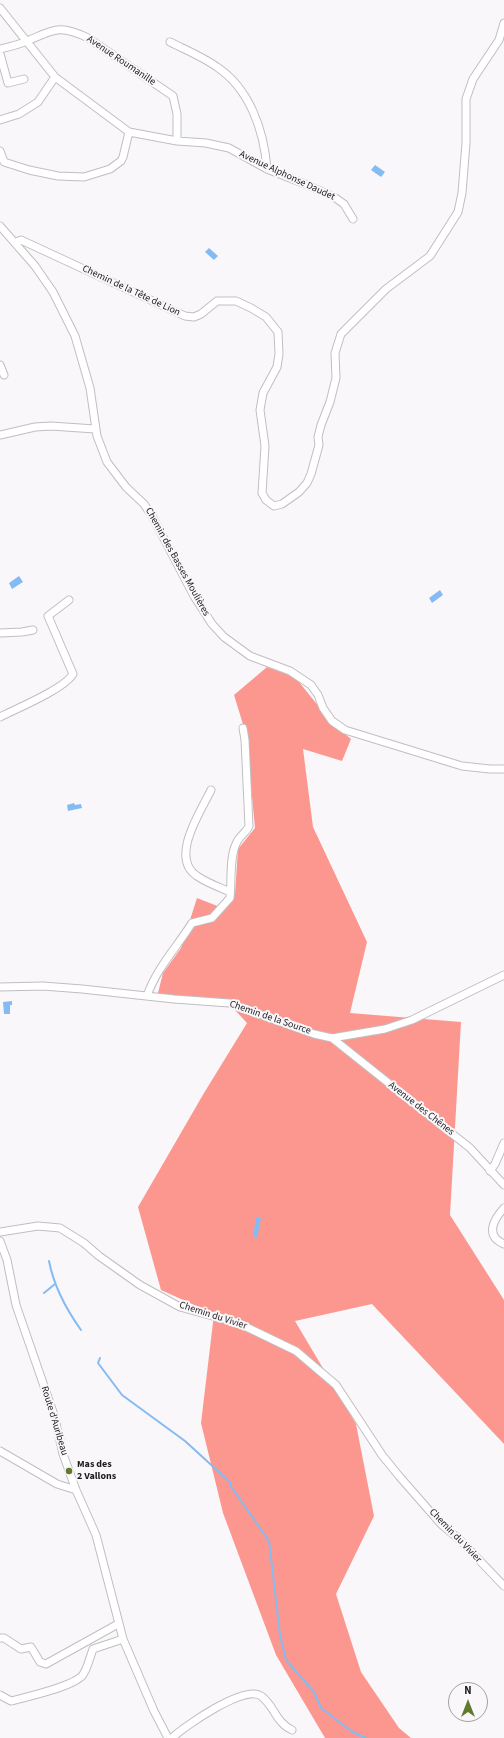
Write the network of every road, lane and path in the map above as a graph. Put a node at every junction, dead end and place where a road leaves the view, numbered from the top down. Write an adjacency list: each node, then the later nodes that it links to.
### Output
1 (0, 8): 3 (street, Avenue Alphonse Daudet)
2 (504, 23): 16 (street, Chemin de la Tête de Lion)
3 (26, 42): 5 (street); 7 (street, Avenue Alphonse Daudet); 11 (street, Avenue Roumanille)
4 (170, 42): 13 (street)
5 (0, 50)
6 (0, 54): 8 (street)
7 (55, 77): 9 (street); 10 (street, Avenue Alphonse Daudet)
8 (24, 79)
9 (0, 120)
10 (129, 132): 11 (street, Avenue Alphonse Daudet); 12 (street)
11 (176, 141): 13 (street, Avenue Alphonse Daudet)
12 (0, 151)
13 (267, 169): 14 (street, Avenue Alphonse Daudet)
14 (353, 220)
15 (0, 226): 16 (street, Chemin des Basses Moulières)
16 (16, 242): 19 (street, Chemin des Basses Moulières)
17 (0, 365): 18 (street)
18 (4, 375)
19 (95, 429): 20 (street); 26 (street, Chemin des Basses Moulières)
20 (0, 435)
21 (69, 600): 24 (street)
22 (32, 630): 23 (street)
23 (0, 633)
24 (0, 717)
25 (243, 728): 28 (street)
26 (504, 769)
27 (211, 790): 28 (street)
28 (230, 892): 31 (street)
29 (504, 974): 32 (street, Chemin de la Source)
30 (0, 987): 31 (street, Chemin de la Source)
31 (147, 996): 32 (street, Chemin de la Source)
32 (332, 1038): 34 (street, Avenue des Chênes)
33 (504, 1143): 34 (street)
34 (490, 1171): 35 (street, Avenue des Chênes)
35 (504, 1186)
36 (504, 1208): 39 (street)
37 (0, 1232): 42 (street, Chemin du Vivier)
38 (0, 1241): 41 (street, Route d'Auribeau)
39 (504, 1244)
40 (0, 1451): 41 (street)
41 (76, 1490): 43 (street, Route d'Auribeau)
42 (504, 1586)
43 (118, 1624): 44 (street); 45 (street, Route d'Auribeau)
44 (0, 1638)
45 (123, 1639): 46 (street); 48 (street, Route d'Auribeau)
46 (0, 1695)
47 (292, 1730): 49 (street)
48 (168, 1738)
49 (172, 1738)

